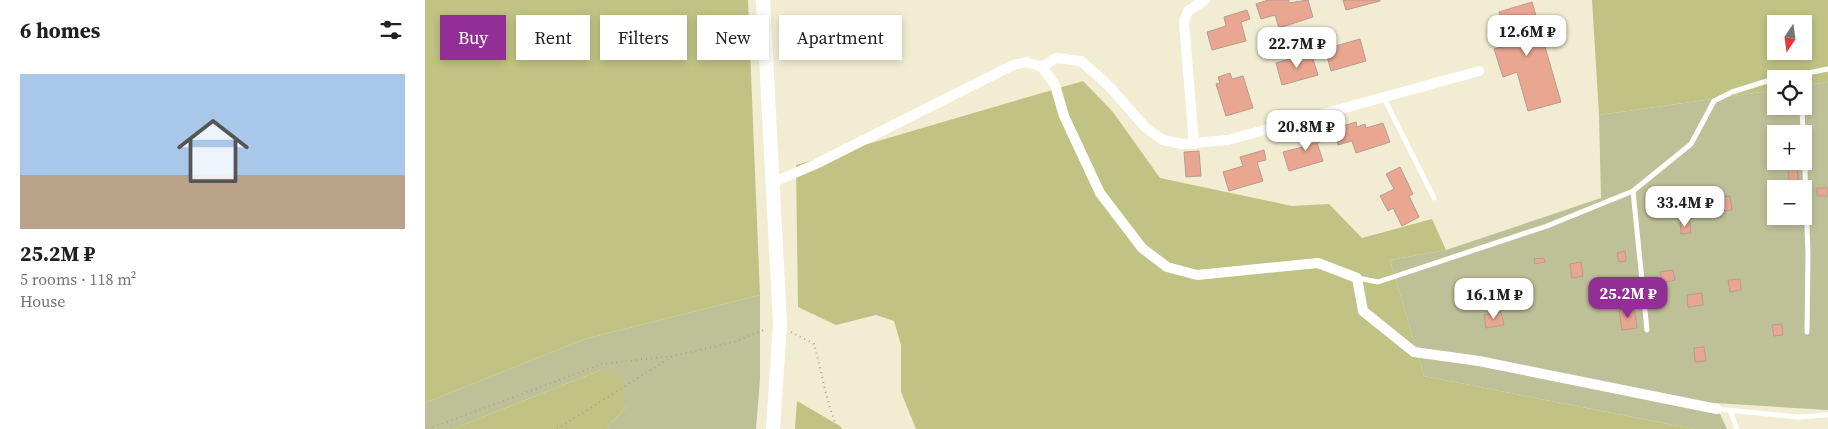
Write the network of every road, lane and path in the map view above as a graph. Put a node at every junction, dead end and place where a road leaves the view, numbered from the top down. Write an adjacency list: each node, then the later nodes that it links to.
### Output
1 (763, 0): 11 (main road)
2 (1205, 0): 9 (street)
3 (1042, 67): 9 (street); 11 (street); 14 (street)
4 (1828, 69): 6 (lane)
5 (1479, 71): 8 (street)
6 (1812, 71)
7 (1767, 82): 12 (lane)
8 (1384, 97): 9 (street); 13 (lane)
9 (1194, 144)
10 (1805, 170): 17 (lane)
11 (774, 182): 15 (main road)
12 (1633, 191): 14 (lane); 16 (lane)
13 (1434, 198)
14 (1357, 278): 19 (street)
15 (780, 327): 18 (path); 24 (main road); 25 (path)
16 (1647, 330)
17 (1807, 332)
18 (673, 356): 22 (path); 23 (path)
19 (1717, 409): 20 (lane)
20 (1730, 410): 21 (lane); 26 (lane)
21 (1828, 415)
22 (427, 429)
23 (557, 429)
24 (773, 429)
25 (838, 429)
26 (1737, 429)

